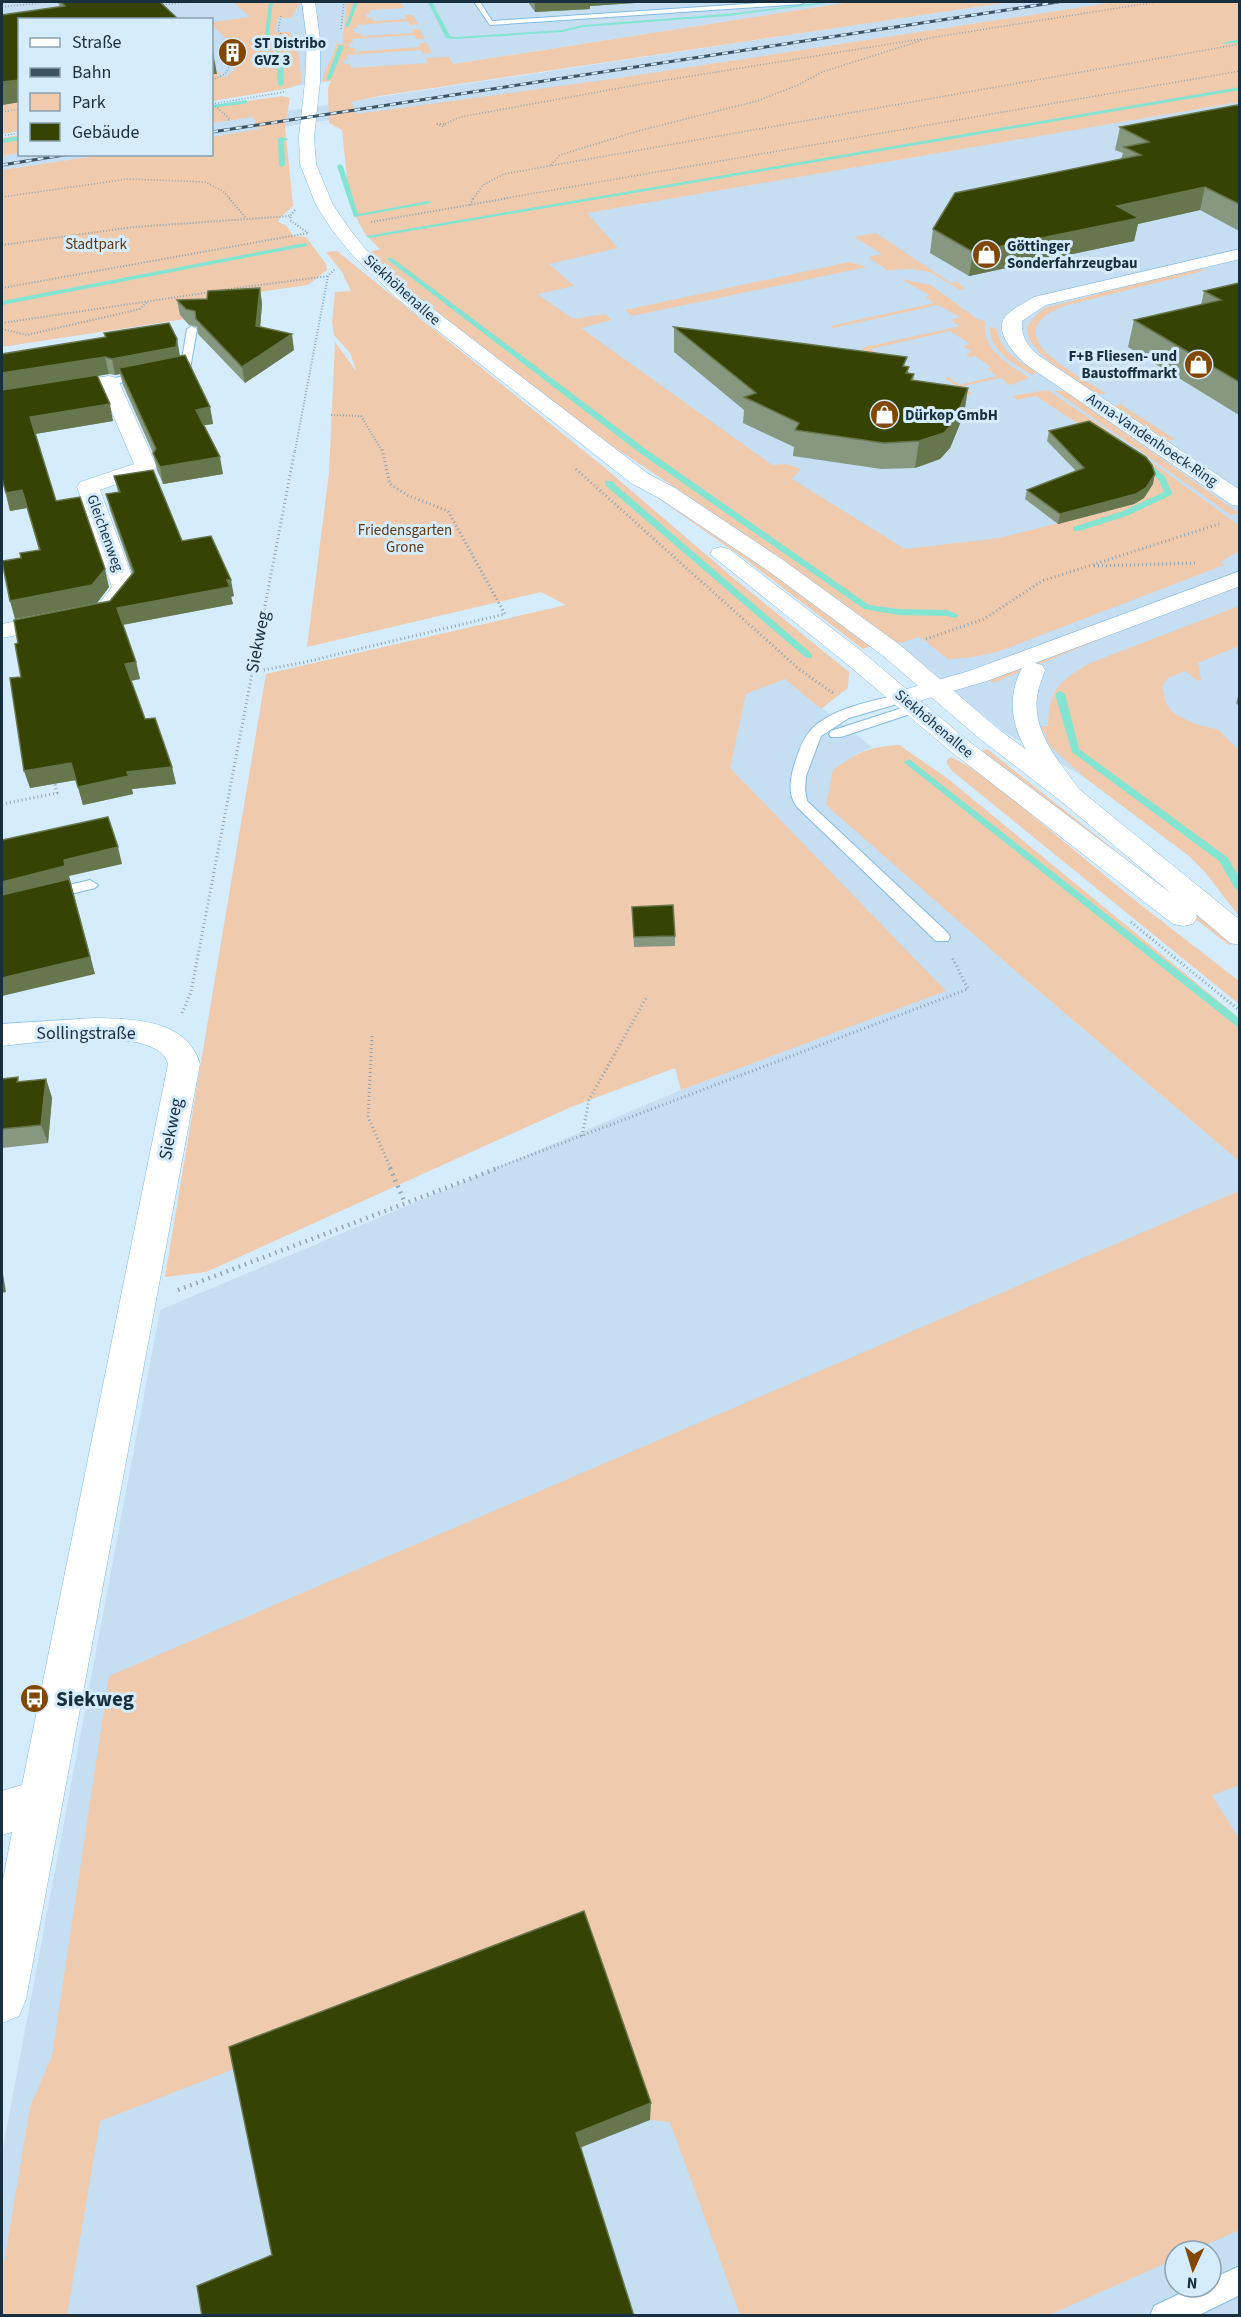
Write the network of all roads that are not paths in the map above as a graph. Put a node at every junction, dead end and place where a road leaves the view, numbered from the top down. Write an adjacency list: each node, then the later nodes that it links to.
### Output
1 (309, 2): 5 (main road, Siekhöhenallee)
2 (477, 2): 3 (lane)
3 (801, 2)
4 (322, 6): 5 (main road, Siekhöhenallee)
5 (313, 22): 10 (main road, Siekhöhenallee)
6 (1239, 254): 11 (main road, Anna-Vandenhoeck-Ring)
7 (192, 329): 8 (lane)
8 (109, 382): 9 (main road); 14 (main road, Gleichenweg)
9 (2, 399)
10 (639, 478): 16 (main road, Siekhöhenallee); 17 (main road, Siekhöhenallee)
11 (1239, 500)
12 (1239, 578): 16 (main road)
13 (1239, 590): 15 (main road)
14 (2, 631)
15 (1033, 670): 16 (main road); 18 (main road)
16 (942, 694): 17 (main road); 18 (main road, Siekhöhenallee)
17 (908, 703): 22 (lane); 23 (main road, Siekhöhenallee)
18 (1071, 796): 21 (main road, Siekhöhenallee)
19 (90, 885): 20 (lane)
20 (2, 906)
21 (1239, 936)
22 (942, 937)
23 (1239, 958)
24 (2, 1035): 25 (main road, Sollingstraße)
25 (170, 1041): 26 (main road, Siekweg)
26 (21, 1808): 27 (main road, Siekweg)
27 (2, 1999)
28 (1239, 2280): 29 (lane)
29 (1164, 2316)

